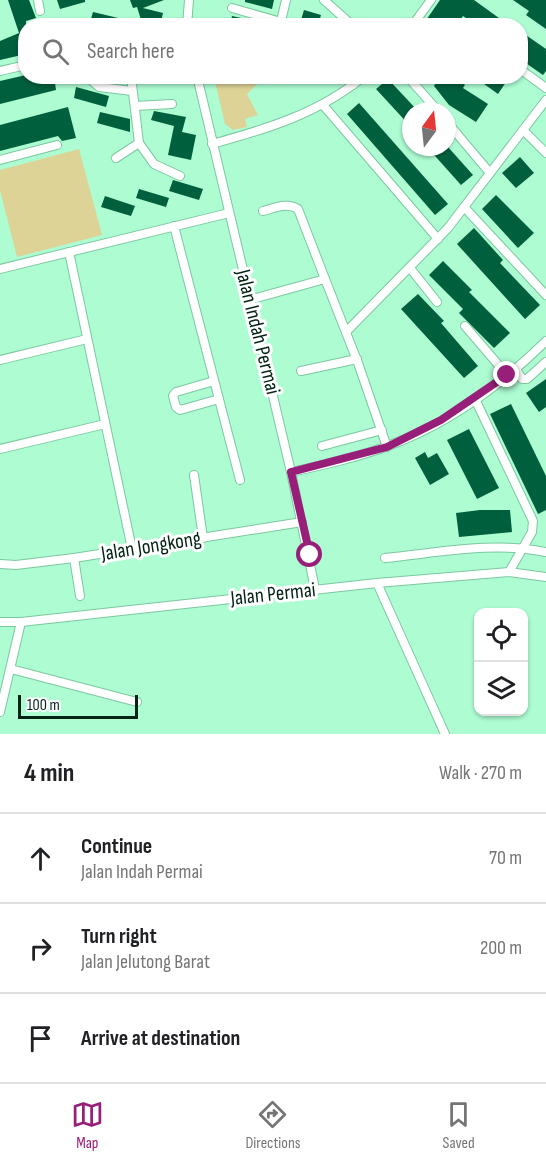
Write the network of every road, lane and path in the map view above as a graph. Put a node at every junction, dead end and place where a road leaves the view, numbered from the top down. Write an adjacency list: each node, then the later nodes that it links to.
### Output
1 (38, 0): 7 (street)
2 (189, 0): 8 (street)
3 (286, 0): 10 (street)
4 (324, 0): 11 (street)
5 (431, 0): 12 (street)
6 (232, 8): 9 (street)
7 (40, 11)
8 (188, 18)
9 (264, 18)
10 (281, 18)
11 (345, 18)
12 (418, 18)
13 (18, 67): 14 (street)
14 (0, 71)
15 (528, 75): 21 (street)
16 (96, 84): 22 (street)
17 (132, 84): 22 (street)
18 (199, 84): 31 (street, Jalan Indah Permai)
19 (414, 84): 24 (street)
20 (353, 85): 26 (street)
21 (546, 88)
22 (132, 91): 27 (street)
23 (546, 100): 28 (street)
24 (430, 102)
25 (172, 104): 27 (street)
26 (323, 105): 31 (street); 42 (street)
27 (135, 106): 30 (street)
28 (523, 130): 33 (street); 36 (street)
29 (456, 133): 36 (street)
30 (139, 143): 34 (street); 37 (street)
31 (212, 144): 40 (street, Jalan Indah Permai)
32 (57, 145): 35 (street)
33 (546, 153)
34 (116, 158)
35 (0, 160)
36 (490, 173): 38 (street)
37 (180, 176)
38 (464, 207): 42 (street); 47 (street)
39 (263, 211): 46 (street)
40 (229, 213): 41 (street); 48 (street, Jalan Indah Permai)
41 (174, 226): 43 (street); 60 (street)
42 (438, 239): 44 (street)
43 (69, 252): 45 (street); 52 (street)
44 (410, 268): 49 (street); 51 (street)
45 (0, 269)
46 (325, 279): 48 (street); 51 (street)
47 (546, 295)
48 (249, 300): 68 (street, Jalan Indah Permai)
49 (437, 302)
50 (465, 327): 59 (street)
51 (346, 332): 54 (street)
52 (87, 339): 55 (street); 63 (street)
53 (546, 341): 57 (street)
54 (357, 359): 58 (street); 64 (street)
55 (0, 360)
56 (546, 362): 57 (street)
57 (516, 369): 59 (street)
58 (301, 371)
59 (507, 375): 62 (street)
60 (214, 381): 61 (street); 61 (street)
61 (219, 399): 70 (street)
62 (475, 399): 66 (street); 73 (street)
63 (105, 424): 67 (street); 74 (street)
64 (382, 430): 65 (street); 66 (street)
65 (322, 446)
66 (387, 447): 68 (street)
67 (0, 449)
68 (291, 472): 71 (street, Jalan Indah Permai)
69 (194, 475): 72 (street)
70 (240, 480)
71 (302, 522): 72 (street, Jalan Jongkong); 82 (street, Jalan Indah Permai)
72 (202, 538): 74 (street, Jalan Jongkong)
73 (524, 547): 75 (street); 77 (street); 79 (street)
74 (132, 549): 76 (street, Jalan Jongkong)
75 (546, 552)
76 (74, 558): 78 (street, Jalan Jongkong); 83 (street)
77 (385, 558)
78 (0, 564)
79 (509, 572): 80 (street, Jalan Permai); 81 (street, Jalan Permai)
80 (546, 577)
81 (377, 583): 82 (street, Jalan Permai); 89 (street)
82 (315, 589): 85 (street, Jalan Permai)
83 (80, 596)
84 (0, 622): 85 (street, Jalan Permai)
85 (21, 622): 86 (street)
86 (11, 669): 87 (street); 88 (street)
87 (137, 702)
88 (1, 706)
89 (445, 734)

